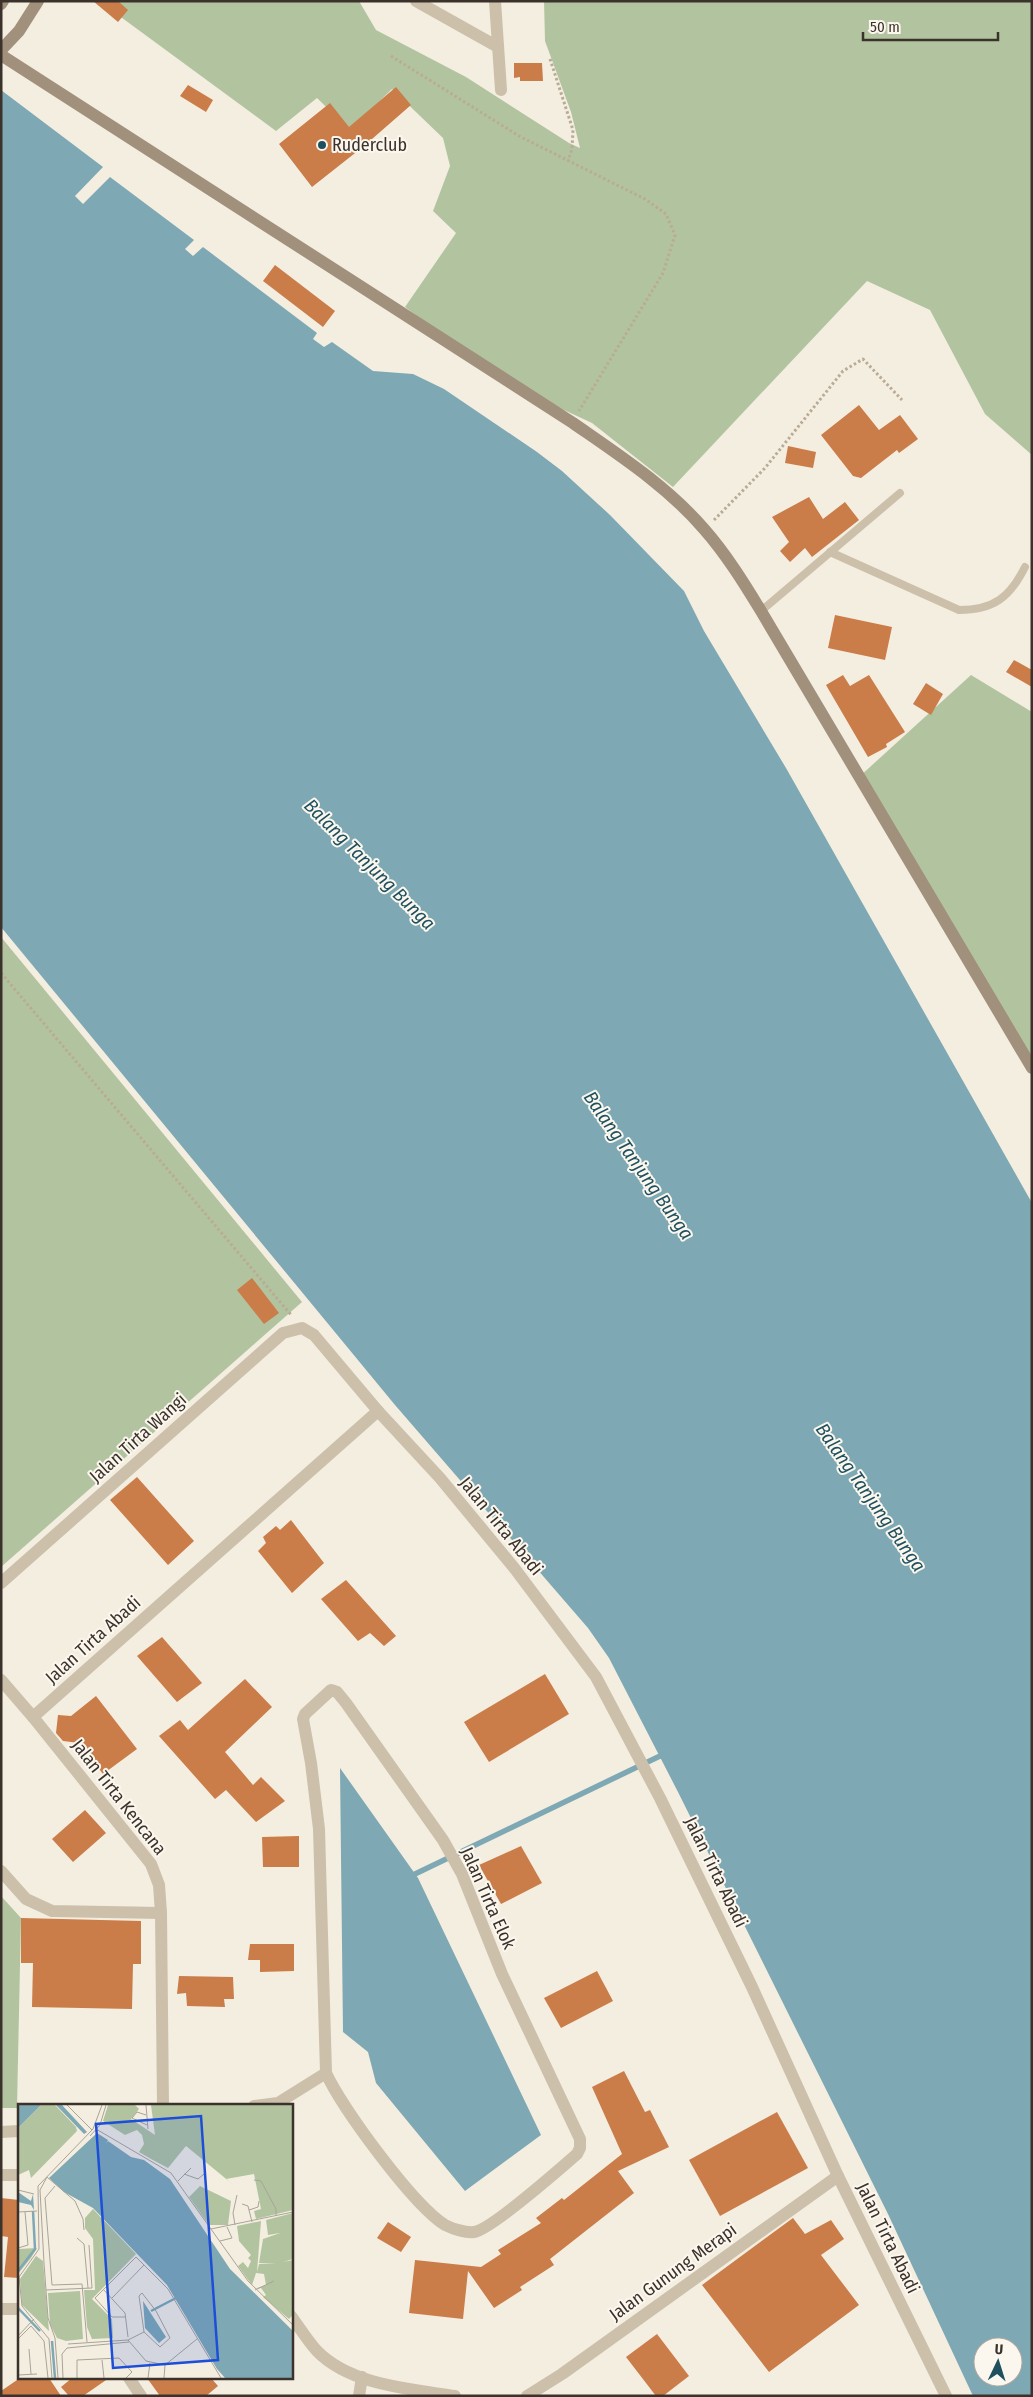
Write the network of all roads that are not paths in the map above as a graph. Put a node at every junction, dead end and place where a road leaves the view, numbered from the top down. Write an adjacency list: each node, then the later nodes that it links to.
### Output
1 (38, 1): 5 (street)
2 (416, 1): 4 (street)
3 (495, 1): 4 (street)
4 (498, 47): 7 (street)
5 (1, 50)
6 (1, 55): 11 (street)
7 (502, 90)
8 (900, 493): 9 (lane)
9 (830, 552): 10 (lane); 11 (lane)
10 (1025, 566)
11 (761, 611): 12 (street)
12 (1032, 1068)
13 (302, 1328): 14 (street, Jalan Tirta Abadi); 15 (street, Jalan Tirta Wangi)
14 (378, 1411): 17 (street, Jalan Tirta Abadi); 27 (street, Jalan Tirta Abadi)
15 (1, 1583)
16 (1, 1680): 17 (street, Jalan Tirta Kencana)
17 (33, 1717): 19 (street, Jalan Tirta Kencana)
18 (1, 1871): 19 (street)
19 (161, 1913): 21 (street, Jalan Tirta Kencana)
20 (326, 2074): 20 (street, Jalan Tirta Elok); 22 (street)
21 (163, 2104)
22 (276, 2104)
23 (18, 2131): 24 (street)
24 (1, 2132)
25 (1, 2175): 26 (street)
26 (18, 2175)
27 (838, 2176): 36 (street, Jalan Gunung Merapi); 37 (street, Jalan Tirta Abadi)
28 (18, 2309): 29 (street)
29 (1, 2310)
30 (292, 2317): 31 (street)
31 (362, 2377): 34 (street); 35 (street)
32 (130, 2380): 33 (street)
33 (141, 2396)
34 (359, 2396)
35 (454, 2396)
36 (528, 2396)
37 (946, 2396)

